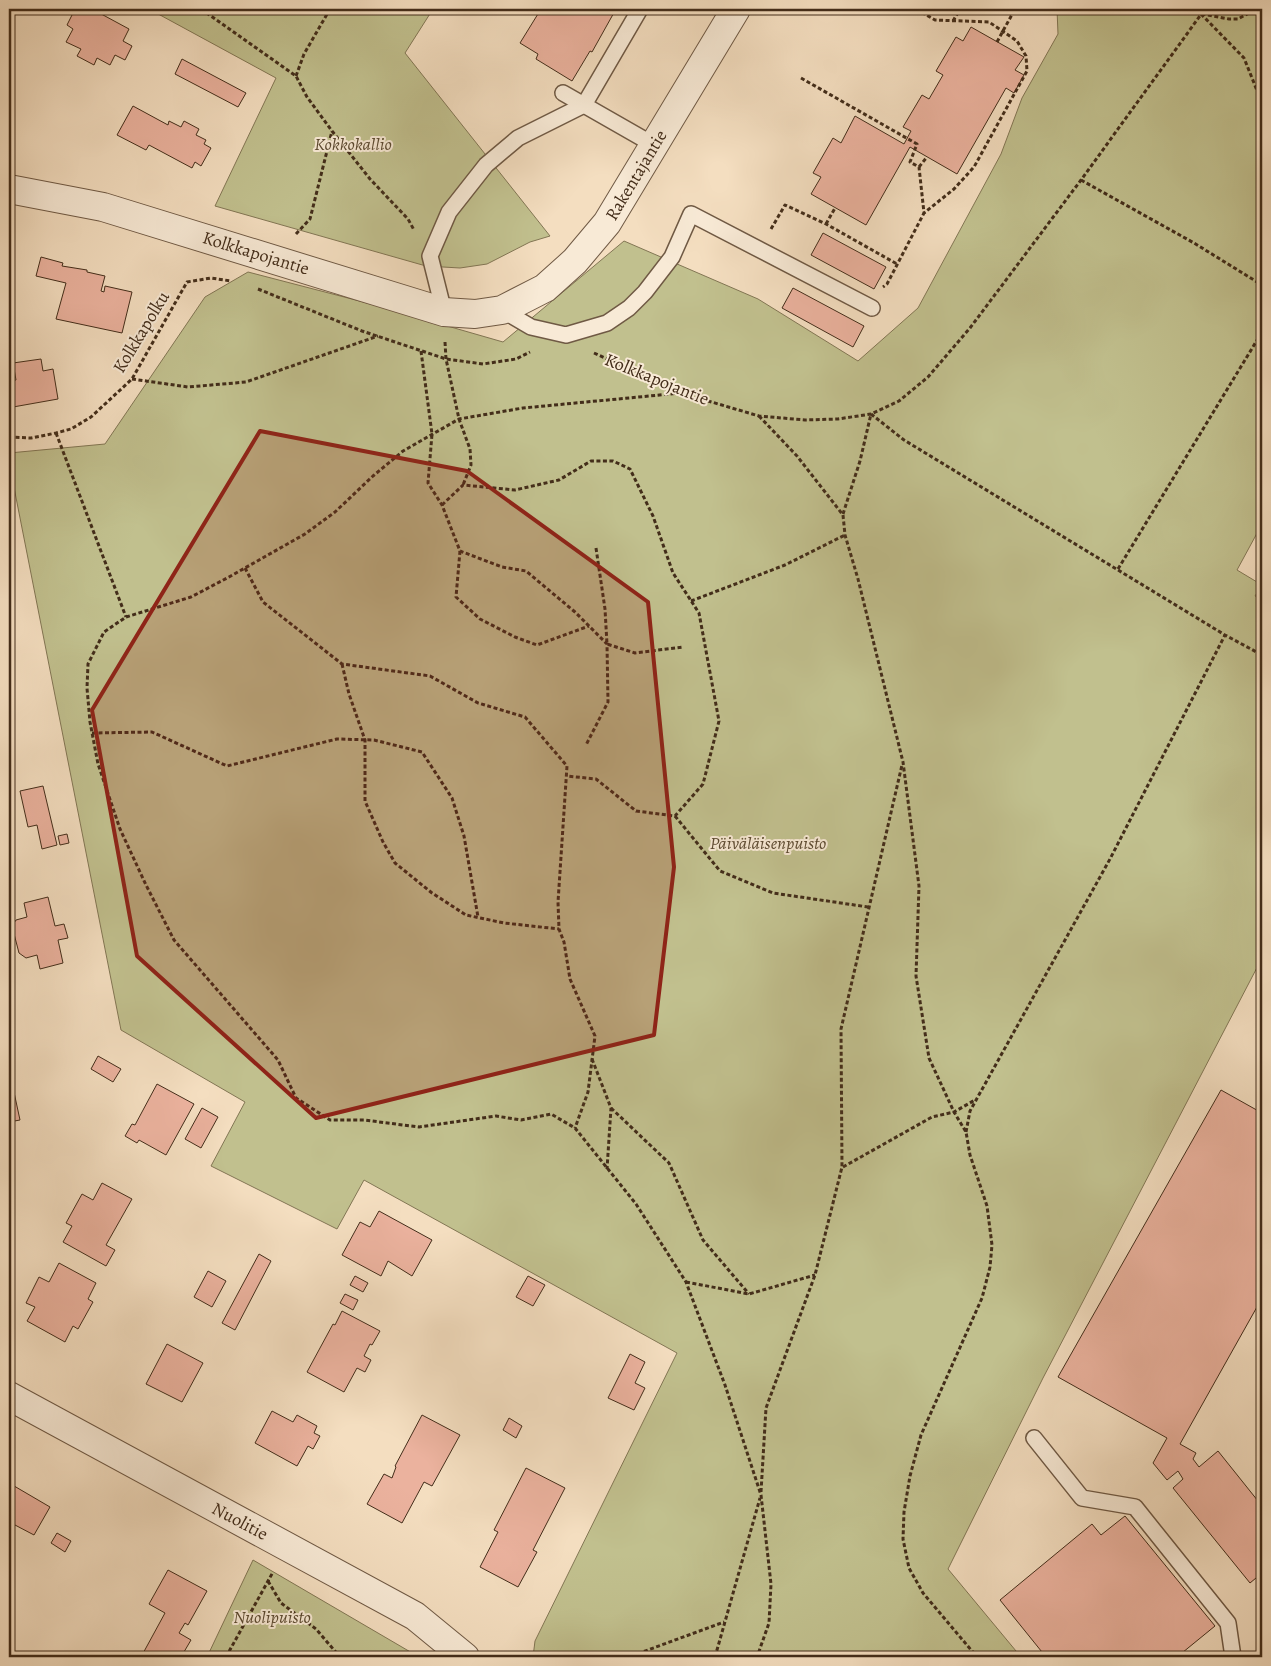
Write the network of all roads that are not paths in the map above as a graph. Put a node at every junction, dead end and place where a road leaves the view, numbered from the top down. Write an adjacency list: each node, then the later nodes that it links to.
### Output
1 (640, 9): 4 (lane)
2 (736, 9): 5 (street, Rakentajantie)
3 (563, 93): 4 (lane)
4 (584, 105): 5 (lane); 9 (lane)
5 (654, 145): 8 (street, Rakentajantie)
6 (9, 189): 9 (street, Kolkkapojantie)
7 (868, 306): 8 (lane)
8 (502, 310): 9 (street, Kolkkapojantie)
9 (444, 312)
10 (9, 1396): 12 (street, Nuolitie)
11 (1034, 1438): 13 (lane)
12 (465, 1657)
13 (1233, 1657)

